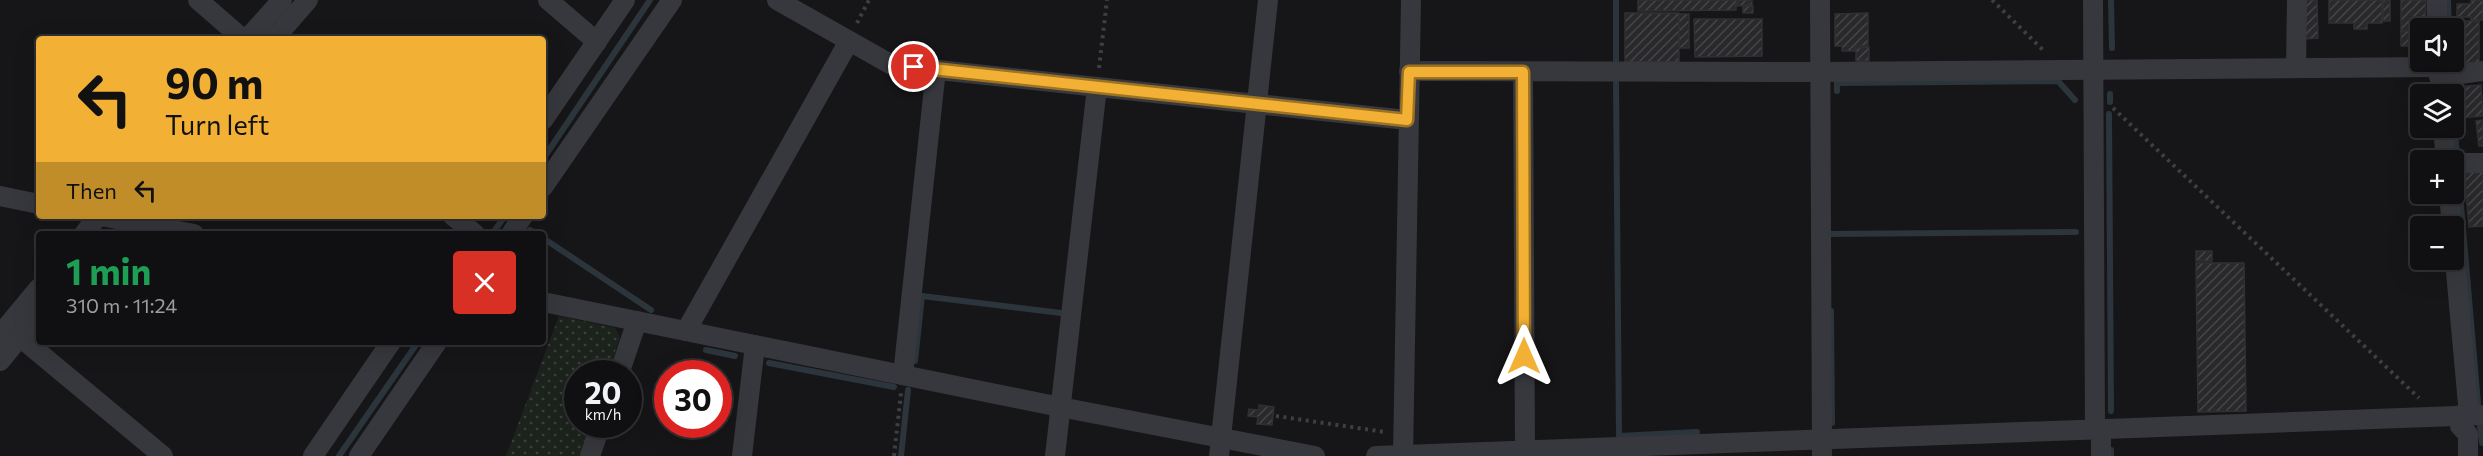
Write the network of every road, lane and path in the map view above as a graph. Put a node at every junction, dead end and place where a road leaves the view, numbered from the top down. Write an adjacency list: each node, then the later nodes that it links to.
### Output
1 (198, 0): 18 (street)
2 (282, 0): 19 (street)
3 (308, 0): 20 (street)
4 (548, 0): 22 (street)
5 (625, 0): 22 (street)
6 (672, 0): 39 (street)
7 (777, 0): 21 (street)
8 (869, 0): 21 (path)
9 (1107, 0): 32 (path)
10 (1268, 0): 34 (street)
11 (1411, 0): 28 (street)
12 (1820, 0): 30 (street)
13 (1992, 0): 25 (path)
14 (2093, 0): 26 (street)
15 (2296, 0): 23 (street)
16 (2437, 0): 17 (street)
17 (2437, 18)
18 (241, 36)
19 (248, 36)
20 (277, 36)
21 (848, 40): 24 (street); 52 (street)
22 (597, 42): 35 (street)
23 (2296, 68): 26 (street); 31 (street)
24 (936, 69): 32 (street); 59 (street)
25 (2064, 70): 26 (street); 30 (street)
26 (2093, 70): 33 (street)
27 (2483, 71): 31 (street)
28 (1409, 72): 29 (street); 36 (street)
29 (1523, 72): 30 (street); 69 (street)
30 (1821, 72): 68 (street)
31 (2439, 75)
32 (1097, 87): 34 (street); 60 (street)
33 (2093, 90): 63 (path); 64 (street)
34 (1256, 103): 36 (street); 67 (street)
35 (546, 116)
36 (1407, 120): 65 (street)
37 (2464, 163): 38 (street)
38 (2483, 163)
39 (546, 183)
40 (0, 196): 41 (street)
41 (36, 203)
42 (458, 219): 44 (street)
43 (106, 221): 45 (street); 46 (street)
44 (472, 228)
45 (89, 231)
46 (174, 231)
47 (2456, 270): 61 (street)
48 (36, 293): 53 (street)
49 (546, 303): 51 (street)
50 (36, 316): 53 (street)
51 (637, 321): 52 (street); 57 (street)
52 (686, 331): 56 (street)
53 (10, 336): 58 (street); 72 (street)
54 (389, 345): 73 (street)
55 (435, 345): 74 (street)
56 (755, 345): 59 (street); 76 (street)
57 (624, 360)
58 (0, 361)
59 (903, 375): 60 (street); 77 (path)
60 (1060, 407): 67 (street); 78 (street)
61 (2470, 415): 63 (street); 82 (street)
62 (1276, 416): 65 (path)
63 (2439, 416): 64 (street)
64 (2098, 429): 68 (street); 81 (street)
65 (1403, 434): 71 (street)
66 (596, 438): 75 (street)
67 (1220, 447): 79 (street)
68 (1822, 448): 70 (street)
69 (1525, 450): 70 (street); 71 (street)
70 (1604, 452)
71 (1403, 455): 80 (street)
72 (163, 456)
73 (313, 456)
74 (359, 456)
75 (590, 456)
76 (742, 456)
77 (894, 456)
78 (1055, 456)
79 (1315, 456)
80 (1376, 456)
81 (2101, 456)
82 (2468, 456)

